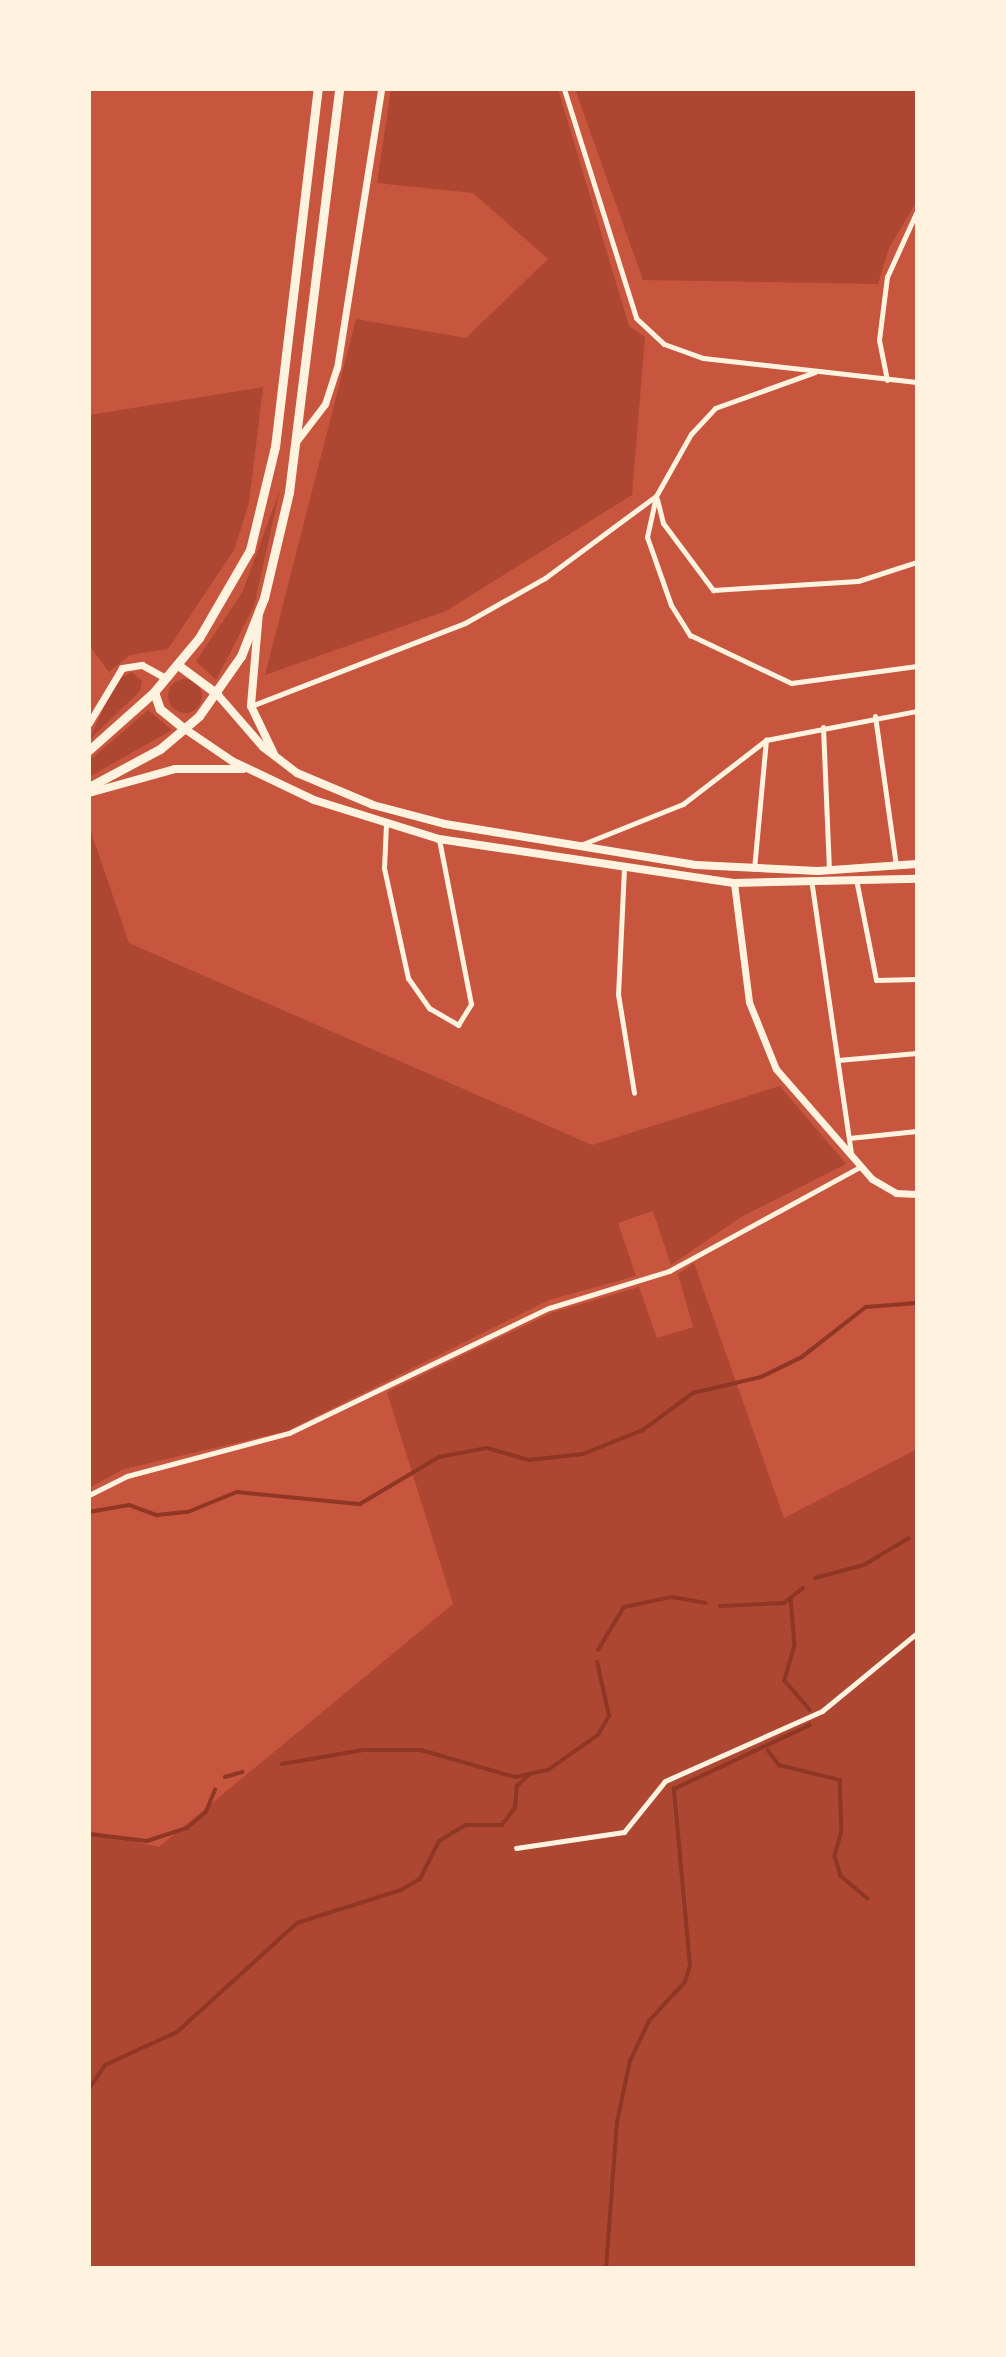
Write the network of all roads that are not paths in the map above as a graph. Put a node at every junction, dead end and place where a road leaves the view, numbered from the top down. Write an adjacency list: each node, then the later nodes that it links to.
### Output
1 (318, 89): 13 (highway)
2 (339, 89): 9 (highway)
3 (380, 89): 9 (street)
4 (565, 89): 6 (street)
5 (917, 211): 7 (street)
6 (815, 372): 7 (street); 10 (street)
7 (887, 380): 8 (street)
8 (917, 382)
9 (296, 442): 12 (highway)
10 (656, 496): 11 (street); 14 (street); 18 (street)
11 (917, 562)
12 (259, 611): 17 (highway); 18 (main road)
13 (178, 665): 15 (highway); 17 (highway)
14 (917, 666)
15 (165, 678): 16 (highway); 21 (street)
16 (155, 692): 23 (highway); 25 (highway)
17 (217, 694): 23 (highway); 26 (main road)
18 (251, 706): 26 (main road)
19 (917, 711): 20 (street)
20 (875, 716): 22 (street); 34 (street)
21 (89, 723)
22 (823, 727): 24 (street); 38 (street)
23 (185, 729): 27 (main road); 28 (highway)
24 (766, 740): 32 (street); 37 (street)
25 (89, 750)
26 (275, 756): 32 (main road)
27 (248, 770): 29 (main road); 30 (main road)
28 (89, 787)
29 (89, 793)
30 (386, 824): 31 (main road); 31 (street)
31 (439, 839): 36 (main road)
32 (575, 848): 35 (main road)
33 (917, 864): 34 (main road)
34 (896, 866): 38 (main road)
35 (733, 867): 37 (main road); 40 (main road)
36 (624, 868): 40 (main road); 46 (street)
37 (754, 869): 38 (main road)
38 (829, 870)
39 (917, 879): 41 (main road)
40 (734, 883): 42 (main road); 49 (street)
41 (857, 884): 42 (main road); 43 (street)
42 (812, 886): 45 (street)
43 (917, 979)
44 (917, 1053): 45 (street)
45 (838, 1060): 48 (street)
46 (634, 1093)
47 (917, 1131): 48 (street)
48 (849, 1138): 49 (street)
49 (851, 1157): 50 (street)
50 (860, 1167): 51 (street); 52 (street)
51 (917, 1194)
52 (89, 1495)
53 (917, 1633): 54 (street)
54 (516, 1848)

